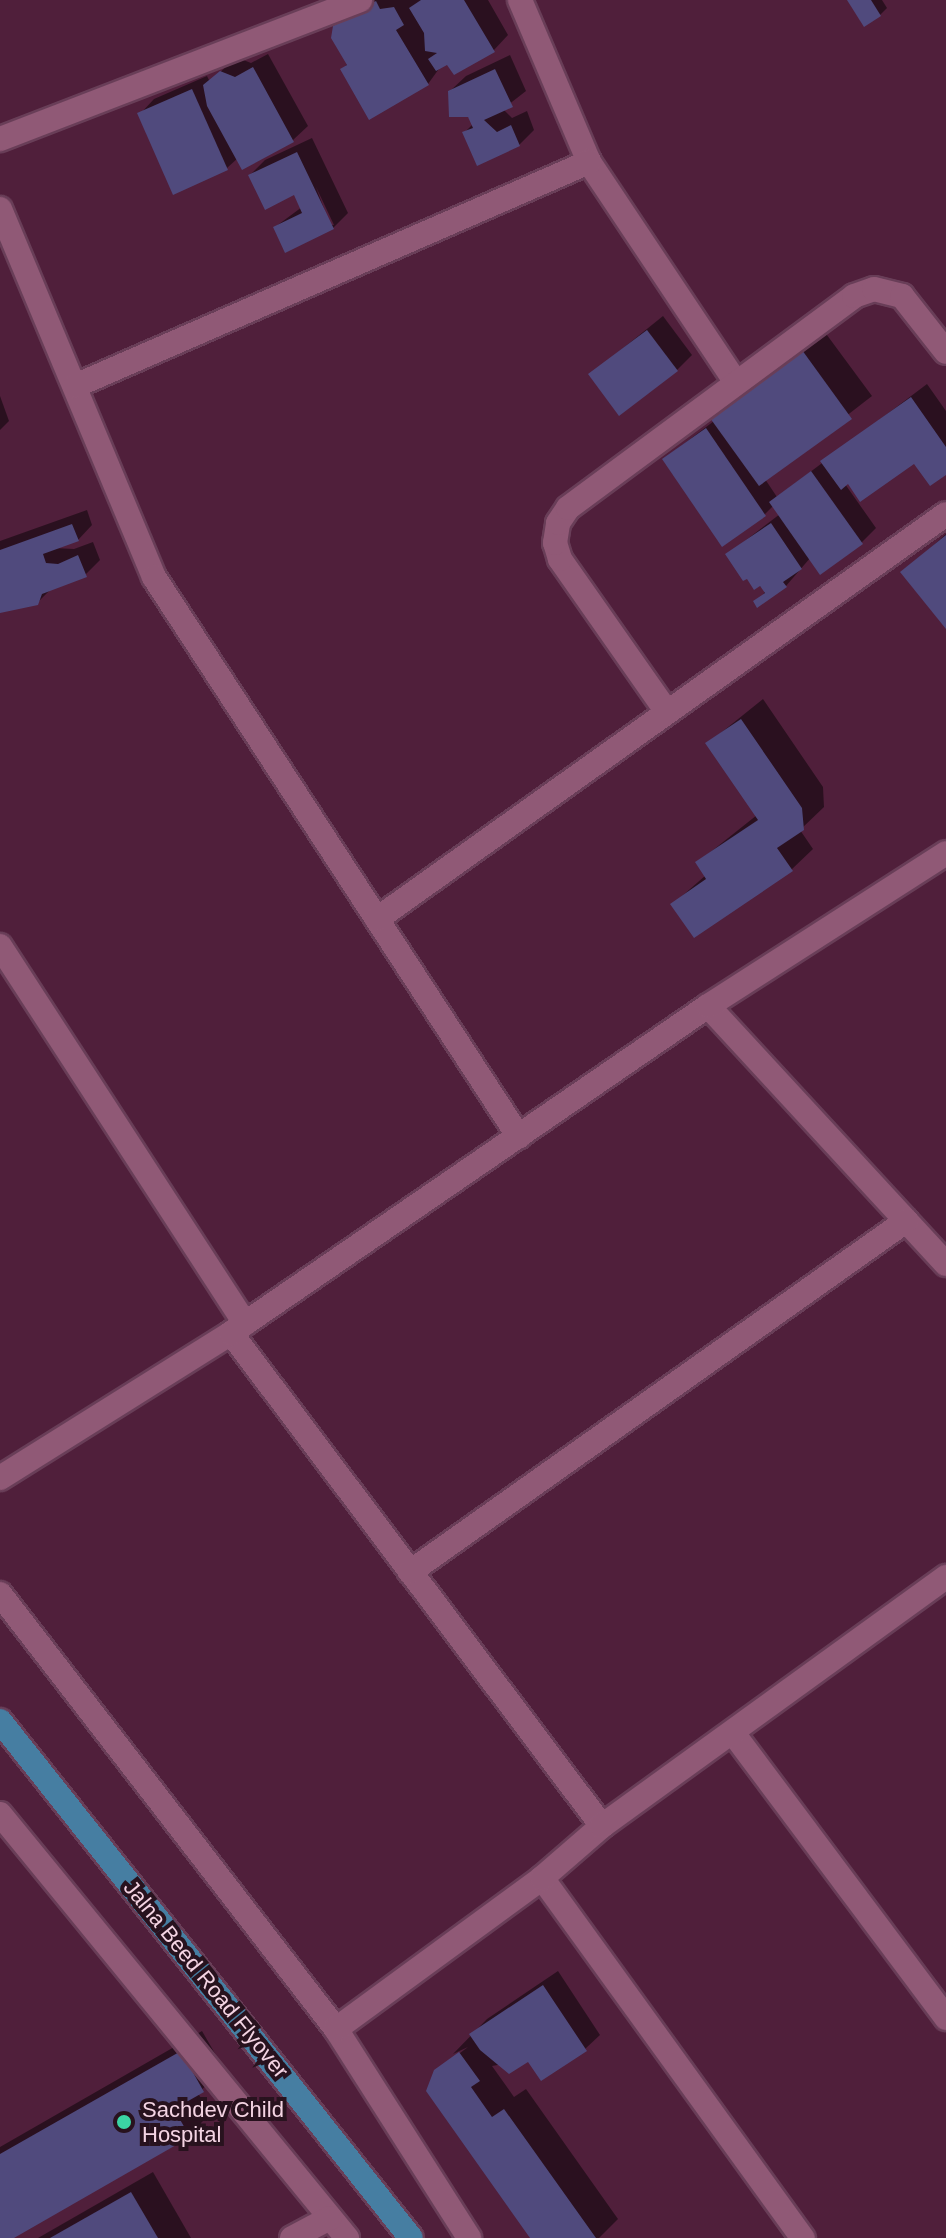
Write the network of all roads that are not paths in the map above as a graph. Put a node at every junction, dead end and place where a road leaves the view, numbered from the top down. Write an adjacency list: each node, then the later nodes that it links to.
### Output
1 (360, 0): 3 (street)
2 (520, 0): 4 (street)
3 (0, 139)
4 (589, 162): 7 (street); 8 (street)
5 (0, 209): 8 (street)
6 (946, 352): 7 (street)
7 (735, 381): 10 (street)
8 (75, 386): 12 (street)
9 (946, 514): 10 (street)
10 (667, 712): 12 (street)
11 (946, 853): 14 (street)
12 (377, 919): 15 (street)
13 (0, 946): 18 (street)
14 (708, 1006): 15 (street); 16 (street)
15 (519, 1137): 18 (street)
16 (906, 1221): 17 (street); 20 (street)
17 (946, 1264)
18 (238, 1328): 19 (street); 20 (street)
19 (0, 1478)
20 (410, 1572): 26 (street)
21 (946, 1577): 24 (street)
22 (0, 1594): 29 (street)
23 (0, 1721): 33 (main road, Jalna Beed Road Flyover)
24 (733, 1733): 26 (street); 28 (street)
25 (0, 1814): 30 (street)
26 (602, 1826): 27 (street)
27 (542, 1878): 29 (street); 35 (street)
28 (946, 2018)
29 (336, 2029): 34 (street)
30 (330, 2218): 31 (street); 32 (street)
31 (292, 2238)
32 (347, 2238)
33 (411, 2238)
34 (469, 2238)
35 (803, 2238)

